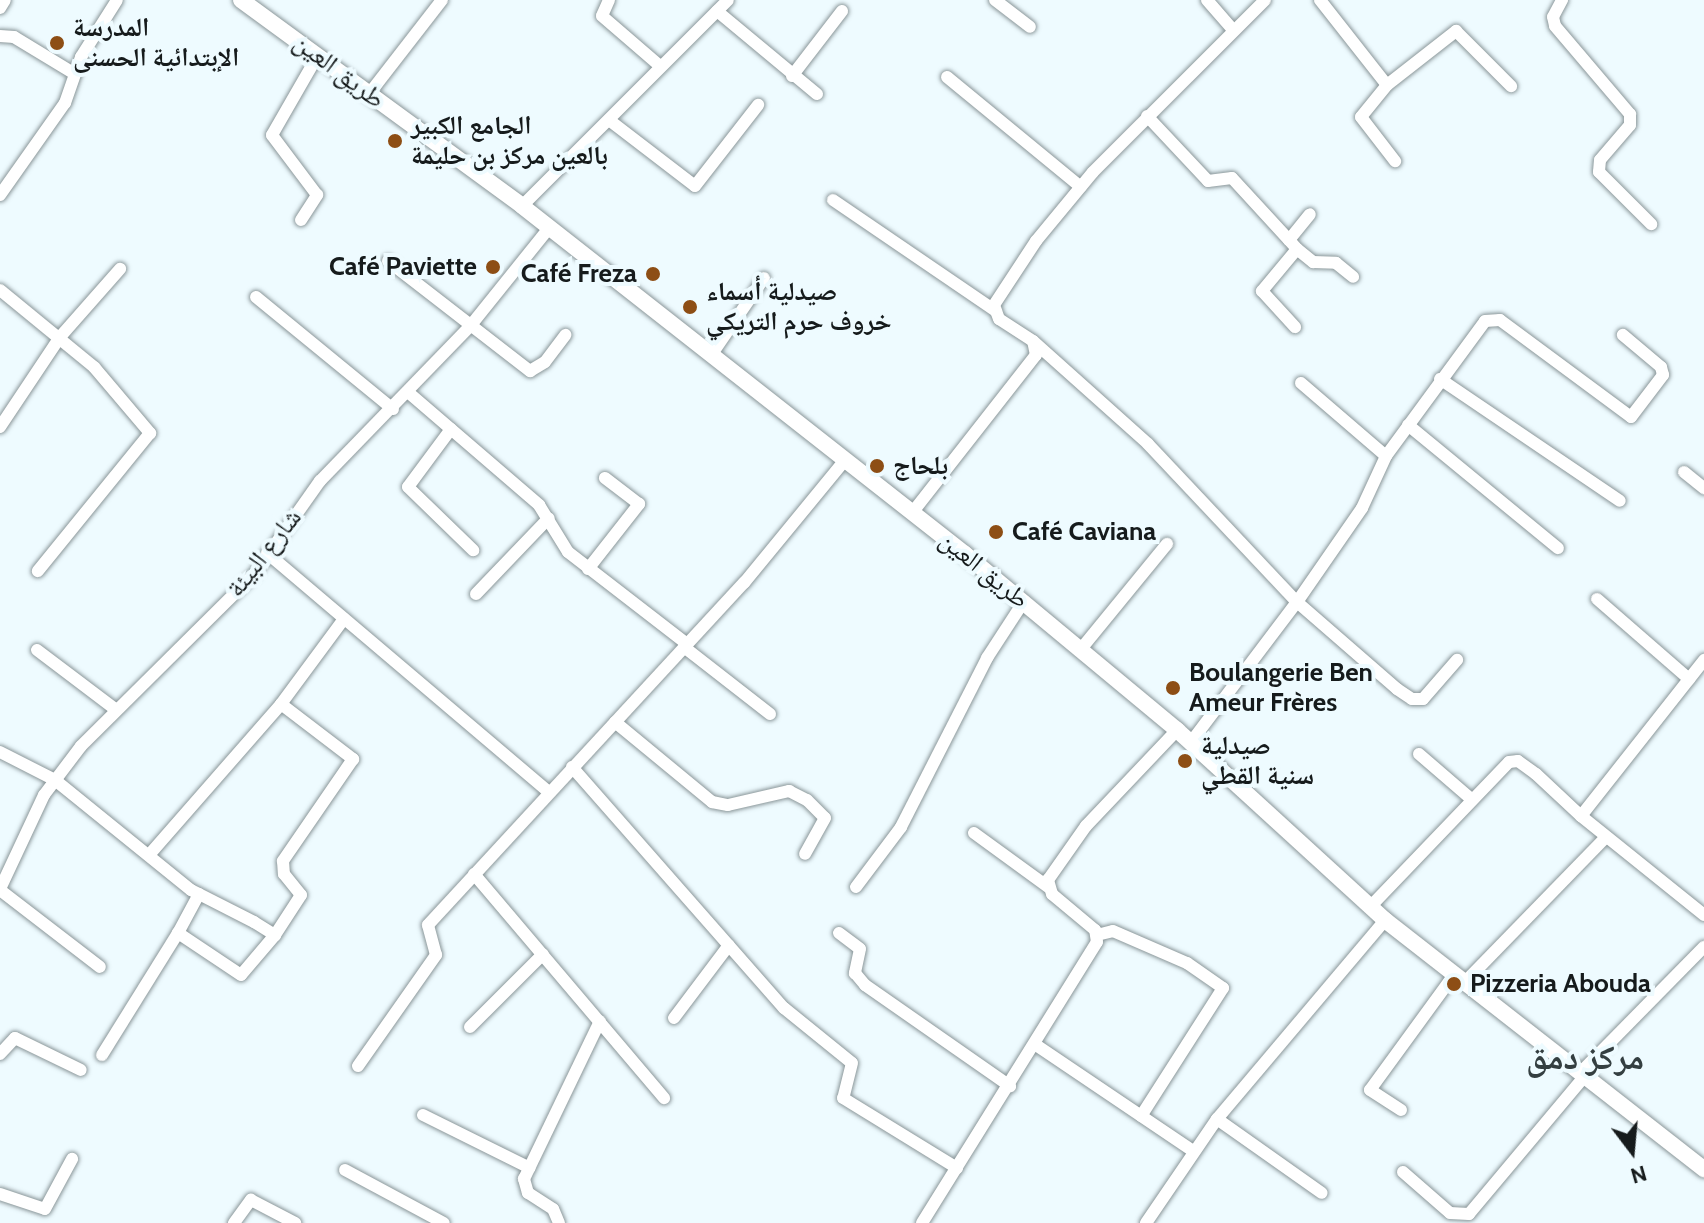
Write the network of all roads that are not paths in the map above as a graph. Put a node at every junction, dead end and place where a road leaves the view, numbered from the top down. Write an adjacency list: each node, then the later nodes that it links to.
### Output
1 (5, 0): 12 (street)
2 (117, 0): 20 (street)
3 (241, 0): 18 (main road, طريق العين)
4 (442, 0): 25 (street)
5 (609, 0): 19 (street)
6 (728, 0): 13 (street)
7 (995, 0): 15 (street)
8 (1207, 0): 16 (street)
9 (1265, 0): 16 (street)
10 (1320, 0): 23 (street)
11 (1562, 0): 37 (street)
12 (0, 8)
13 (717, 11): 19 (street); 21 (street)
14 (842, 11): 21 (street)
15 (1030, 27)
16 (1232, 29): 28 (street)
17 (0, 36): 20 (street)
18 (318, 55): 25 (main road, طريق العين); 36 (street)
19 (660, 66): 29 (street)
20 (75, 74): 32 (street)
21 (792, 76): 26 (street)
22 (947, 77): 31 (street)
23 (1387, 85): 24 (street); 30 (street)
24 (1511, 86)
25 (369, 94): 34 (main road, طريق العين)
26 (817, 94)
27 (758, 105): 29 (street)
28 (1147, 116): 31 (street); 39 (street)
29 (609, 120): 34 (street)
30 (1395, 161)
31 (1081, 187): 46 (street)
32 (0, 195)
33 (833, 200): 46 (street)
34 (522, 206): 38 (main road, طريق العين)
35 (1310, 214): 39 (street)
36 (301, 220)
37 (1651, 224)
38 (549, 228): 47 (street, شارع البيئة); 53 (main road, طريق العين)
39 (1293, 245): 42 (street); 48 (street)
40 (388, 261): 47 (street)
41 (120, 269): 51 (street)
42 (1353, 277)
43 (764, 278): 53 (street)
44 (0, 290): 51 (street)
45 (256, 297): 57 (street)
46 (996, 311): 52 (street)
47 (471, 325): 49 (street); 56 (street, شارع البيئة)
48 (1295, 327)
49 (565, 335)
50 (1623, 335): 54 (street)
51 (60, 337): 59 (street); 74 (street)
52 (1033, 341): 67 (street); 78 (street)
53 (712, 354): 62 (main road, طريق العين)
54 (1440, 379): 58 (street); 66 (street)
55 (1301, 383): 61 (street)
56 (409, 393): 57 (street, شارع البيئة); 60 (street)
57 (393, 409): 72 (street, شارع البيئة)
58 (1408, 425): 61 (street); 70 (street)
59 (0, 427)
60 (451, 429): 68 (street); 71 (street)
61 (1386, 456): 78 (street)
62 (845, 460): 67 (main road, طريق العين); 80 (street)
63 (1684, 472): 65 (street)
64 (605, 478): 73 (street)
65 (1704, 488)
66 (1620, 501)
67 (912, 513): 77 (main road, طريق العين)
68 (549, 518): 73 (street); 75 (street)
69 (1167, 544): 81 (street)
70 (1558, 548)
71 (473, 550)
72 (267, 553): 79 (street); 87 (street, شارع البيئة)
73 (588, 569): 80 (street)
74 (38, 571)
75 (476, 594)
76 (1597, 599): 85 (street)
77 (1024, 601): 81 (main road, طريق العين); 104 (street)
78 (1297, 602): 83 (street); 91 (street)
79 (344, 619): 86 (street); 96 (street)
80 (686, 646): 88 (street); 89 (street)
81 (1081, 649): 90 (main road, طريق العين)
82 (37, 650): 87 (street)
83 (1457, 660)
84 (1704, 660): 85 (street)
85 (1689, 679): 98 (street)
86 (281, 704): 102 (street); 113 (street)
87 (115, 709): 95 (street, شارع البيئة)
88 (770, 714)
89 (615, 722): 94 (street); 101 (street)
90 (1177, 730): 91 (main road, طريق العين); 105 (street)
91 (1191, 742): 108 (main road, طريق العين)
92 (0, 752): 95 (street)
93 (1419, 754): 97 (street)
94 (572, 767): 96 (street); 115 (street)
95 (55, 780): 102 (street); 106 (street, شارع البيئة)
96 (549, 792): 103 (street)
97 (1470, 798): 98 (street); 108 (street)
98 (1581, 816): 100 (street)
99 (974, 833): 105 (street)
100 (1604, 839): 109 (street); 119 (street)
101 (805, 854)
102 (149, 855): 107 (street)
103 (474, 874): 117 (street); 126 (street)
104 (856, 887)
105 (1048, 887): 114 (street)
106 (0, 890): 118 (street)
107 (199, 894): 111 (street); 113 (street)
108 (1370, 907): 110 (main road, طريق العين)
109 (1704, 915)
110 (1385, 920): 119 (main road, طريق العين); 134 (street)
111 (178, 933): 113 (street); 125 (street)
112 (839, 933): 129 (street)
113 (275, 935)
114 (1097, 935): 123 (street); 133 (street)
115 (729, 945): 120 (street); 138 (street)
116 (1704, 947): 128 (street)
117 (543, 954): 121 (street); 122 (street)
118 (100, 967)
119 (1459, 979): 128 (main road, طريق العين); 131 (street)
120 (674, 1018)
121 (600, 1021): 130 (street); 137 (street)
122 (470, 1027)
123 (1036, 1045): 129 (street); 133 (street)
124 (0, 1054): 127 (street)
125 (102, 1055)
126 (358, 1066)
127 (81, 1070)
128 (1582, 1075): 139 (main road, طريق العين); 141 (street)
129 (1010, 1086): 138 (street)
130 (664, 1098)
131 (1401, 1110)
132 (423, 1115): 137 (street)
133 (1141, 1116): 135 (street)
134 (1217, 1119): 135 (street); 142 (street)
135 (1193, 1151): 149 (street)
136 (72, 1159): 143 (street)
137 (530, 1168): 147 (street)
138 (957, 1168): 148 (street)
139 (1704, 1169)
140 (345, 1170): 146 (street)
141 (1403, 1172)
142 (1322, 1193)
143 (0, 1194)
144 (234, 1223): 145 (street)
145 (295, 1223)
146 (444, 1223)
147 (559, 1223)
148 (922, 1223)
149 (1146, 1223)

